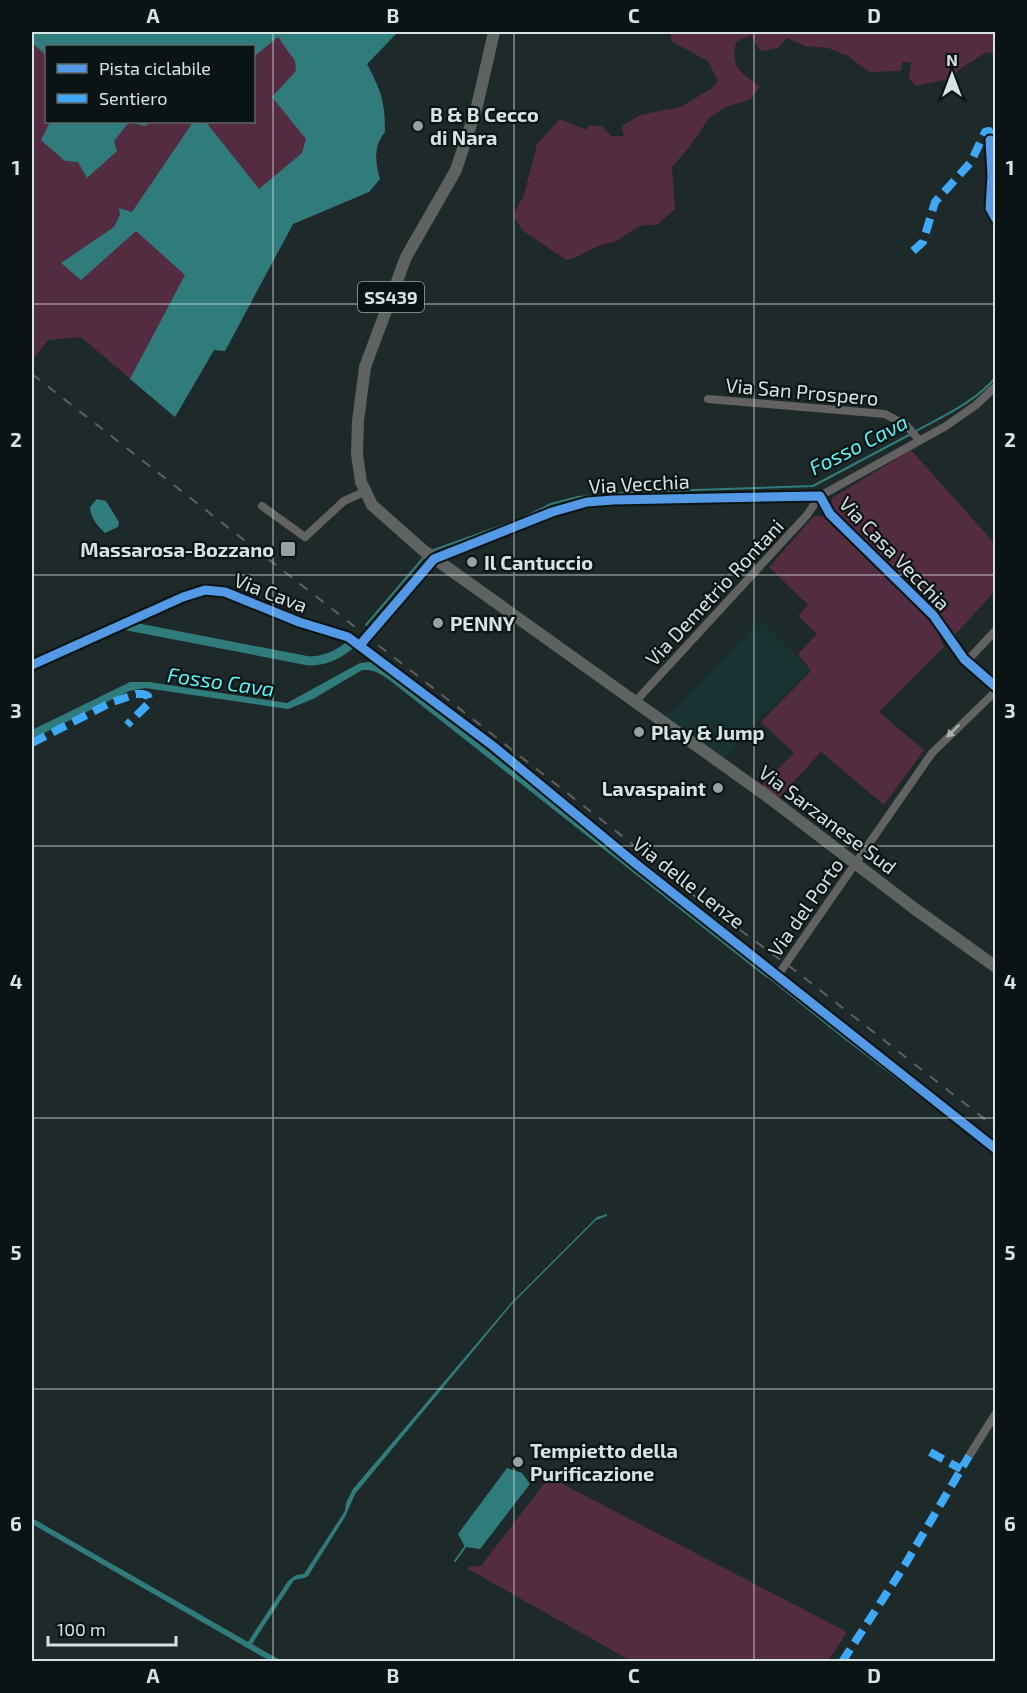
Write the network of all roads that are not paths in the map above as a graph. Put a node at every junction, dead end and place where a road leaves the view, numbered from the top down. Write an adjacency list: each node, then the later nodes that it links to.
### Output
1 (494, 32): 7 (main road, SS439)
2 (990, 140): 3 (street)
3 (996, 219)
4 (996, 386): 6 (street, Via Demetrio Rontani)
5 (708, 399): 6 (street, Via San Prospero)
6 (916, 436): 8 (street, Via Demetrio Rontani)
7 (364, 492): 9 (street); 10 (main road, SS439)
8 (820, 496): 10 (street, Via Vecchia); 13 (street, Via Casa Vecchia); 16 (street, Via Demetrio Rontani)
9 (262, 506)
10 (430, 556): 12 (street); 16 (main road, Via Sarzanese Sud / SS439)
11 (996, 630): 13 (street)
12 (360, 645): 14 (street, Via Cava); 19 (street, Via delle Lenze)
13 (967, 661): 15 (street, Via Casa Vecchia)
14 (32, 665)
15 (996, 689): 17 (street, Via del Porto, one-way to 17)
16 (635, 702): 17 (main road, Via Sarzanese Sud / SS439)
17 (856, 863): 18 (main road, Via Sarzanese Sud / SS439); 19 (street, Via del Porto)
18 (996, 967)
19 (778, 975): 20 (street, Via delle Lenze)
20 (996, 1149)
21 (996, 1413): 22 (street)
22 (969, 1456)

